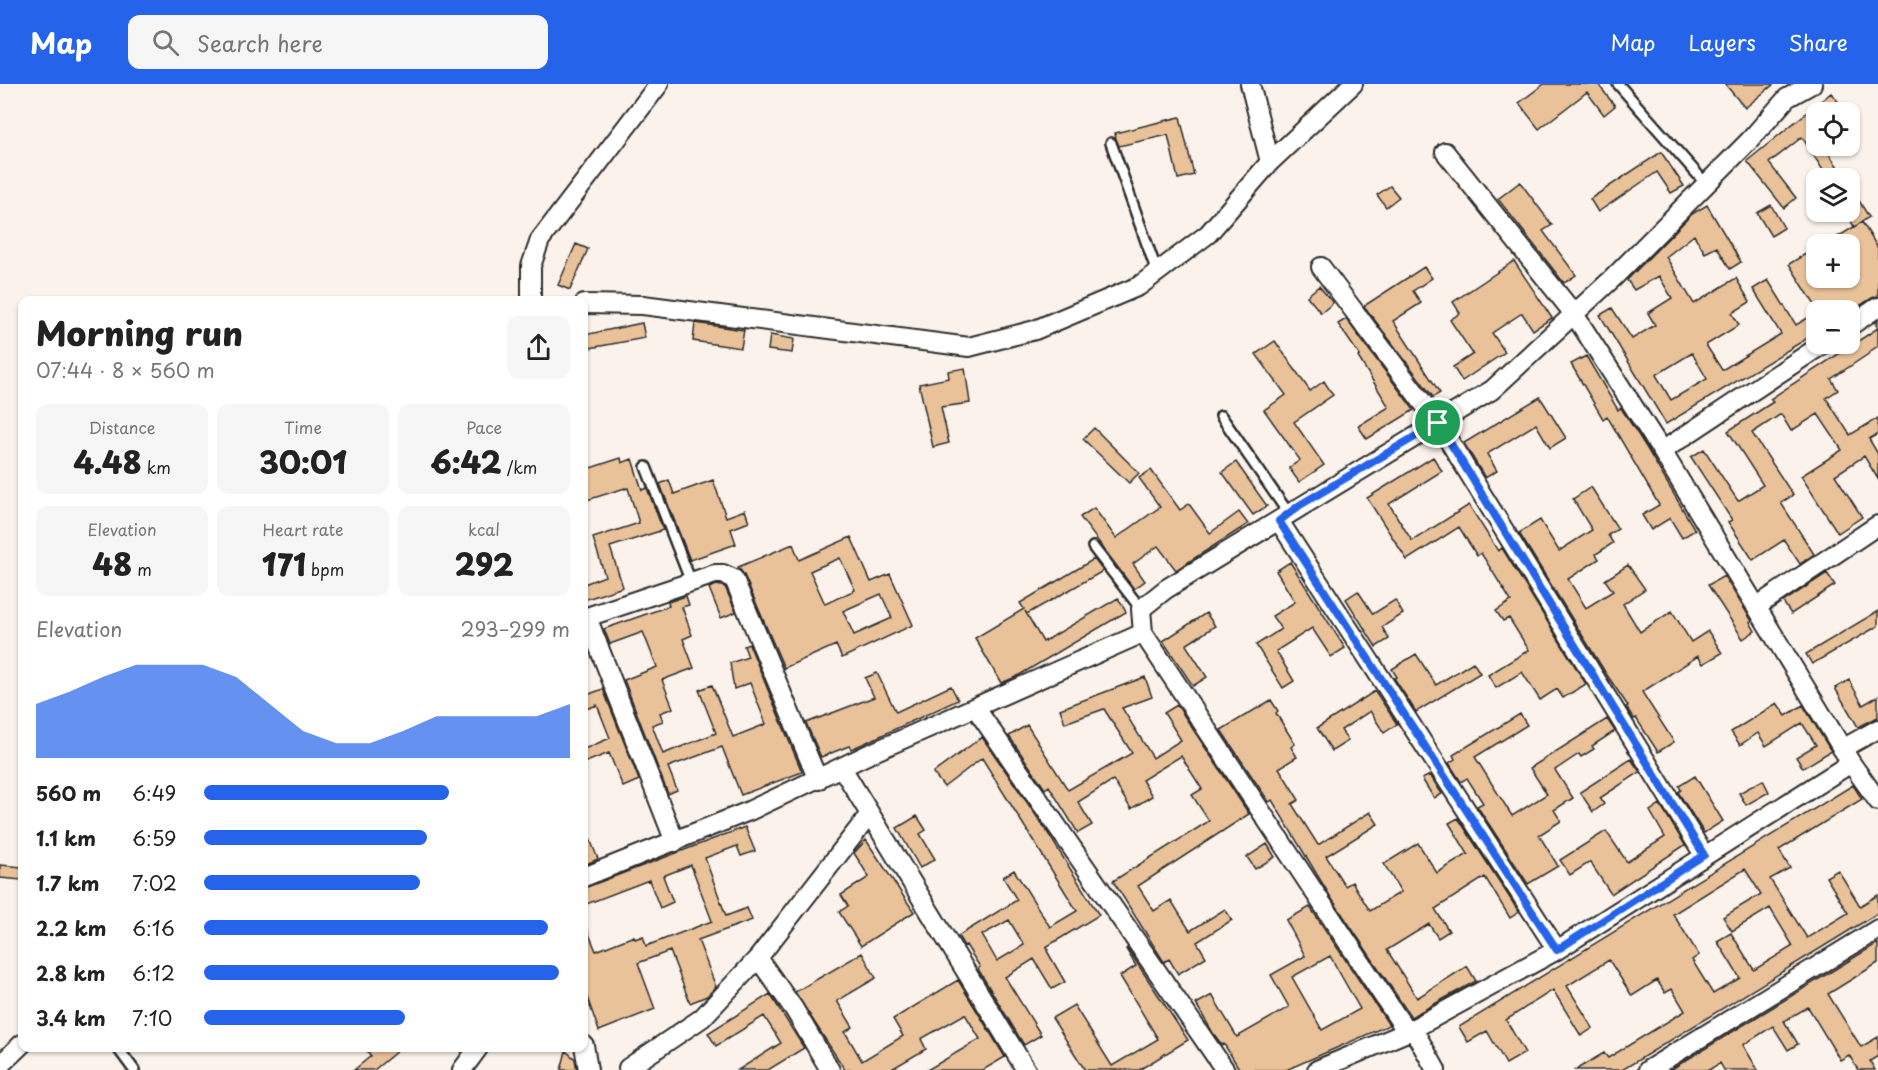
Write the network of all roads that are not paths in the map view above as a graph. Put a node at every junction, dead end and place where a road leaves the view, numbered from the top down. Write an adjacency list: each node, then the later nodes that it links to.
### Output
1 (659, 84): 12 (street)
2 (1250, 84): 8 (street)
3 (1353, 84): 8 (street)
4 (1618, 84): 9 (lane)
5 (1812, 84): 9 (street)
6 (1111, 143): 11 (lane)
7 (1445, 152): 15 (street)
8 (1270, 162): 11 (street)
9 (1706, 184): 15 (street)
10 (1321, 267): 19 (street)
11 (1157, 272): 13 (street)
12 (531, 296)
13 (588, 304)
14 (1878, 307): 16 (street)
15 (1574, 314): 19 (street); 20 (street)
16 (1860, 319)
17 (1808, 354): 20 (street)
18 (1221, 416): 22 (lane)
19 (1438, 423): 22 (street); 39 (street)
20 (1662, 451): 26 (street)
21 (646, 467): 25 (lane)
22 (1284, 517): 27 (street); 42 (street)
23 (1878, 525): 26 (street)
24 (1093, 548): 27 (lane)
25 (691, 582): 28 (street); 35 (street)
26 (1756, 607): 33 (street)
27 (1142, 609): 30 (street)
28 (588, 617)
29 (588, 625): 38 (street)
30 (1143, 633): 31 (street); 44 (street)
31 (975, 707): 34 (street); 56 (street)
32 (1878, 729): 33 (street)
33 (1847, 756): 36 (street); 39 (street)
34 (842, 768): 35 (street); 37 (street)
35 (818, 780): 38 (street)
36 (1878, 801)
37 (870, 814): 43 (street); 55 (street)
38 (675, 842): 40 (street)
39 (1704, 855): 42 (street)
40 (588, 875)
41 (1878, 929): 59 (street)
42 (1557, 950): 44 (street)
43 (758, 958): 50 (street); 54 (street)
44 (1410, 1030): 57 (street); 58 (street)
45 (18, 1048): 49 (street)
46 (121, 1052): 51 (lane)
47 (475, 1052): 52 (street)
48 (585, 1052): 53 (street)
49 (1, 1067)
50 (624, 1069)
51 (134, 1070)
52 (462, 1070)
53 (588, 1070)
54 (830, 1070)
55 (1026, 1070)
56 (1225, 1070)
57 (1317, 1070)
58 (1436, 1070)
59 (1648, 1070)

